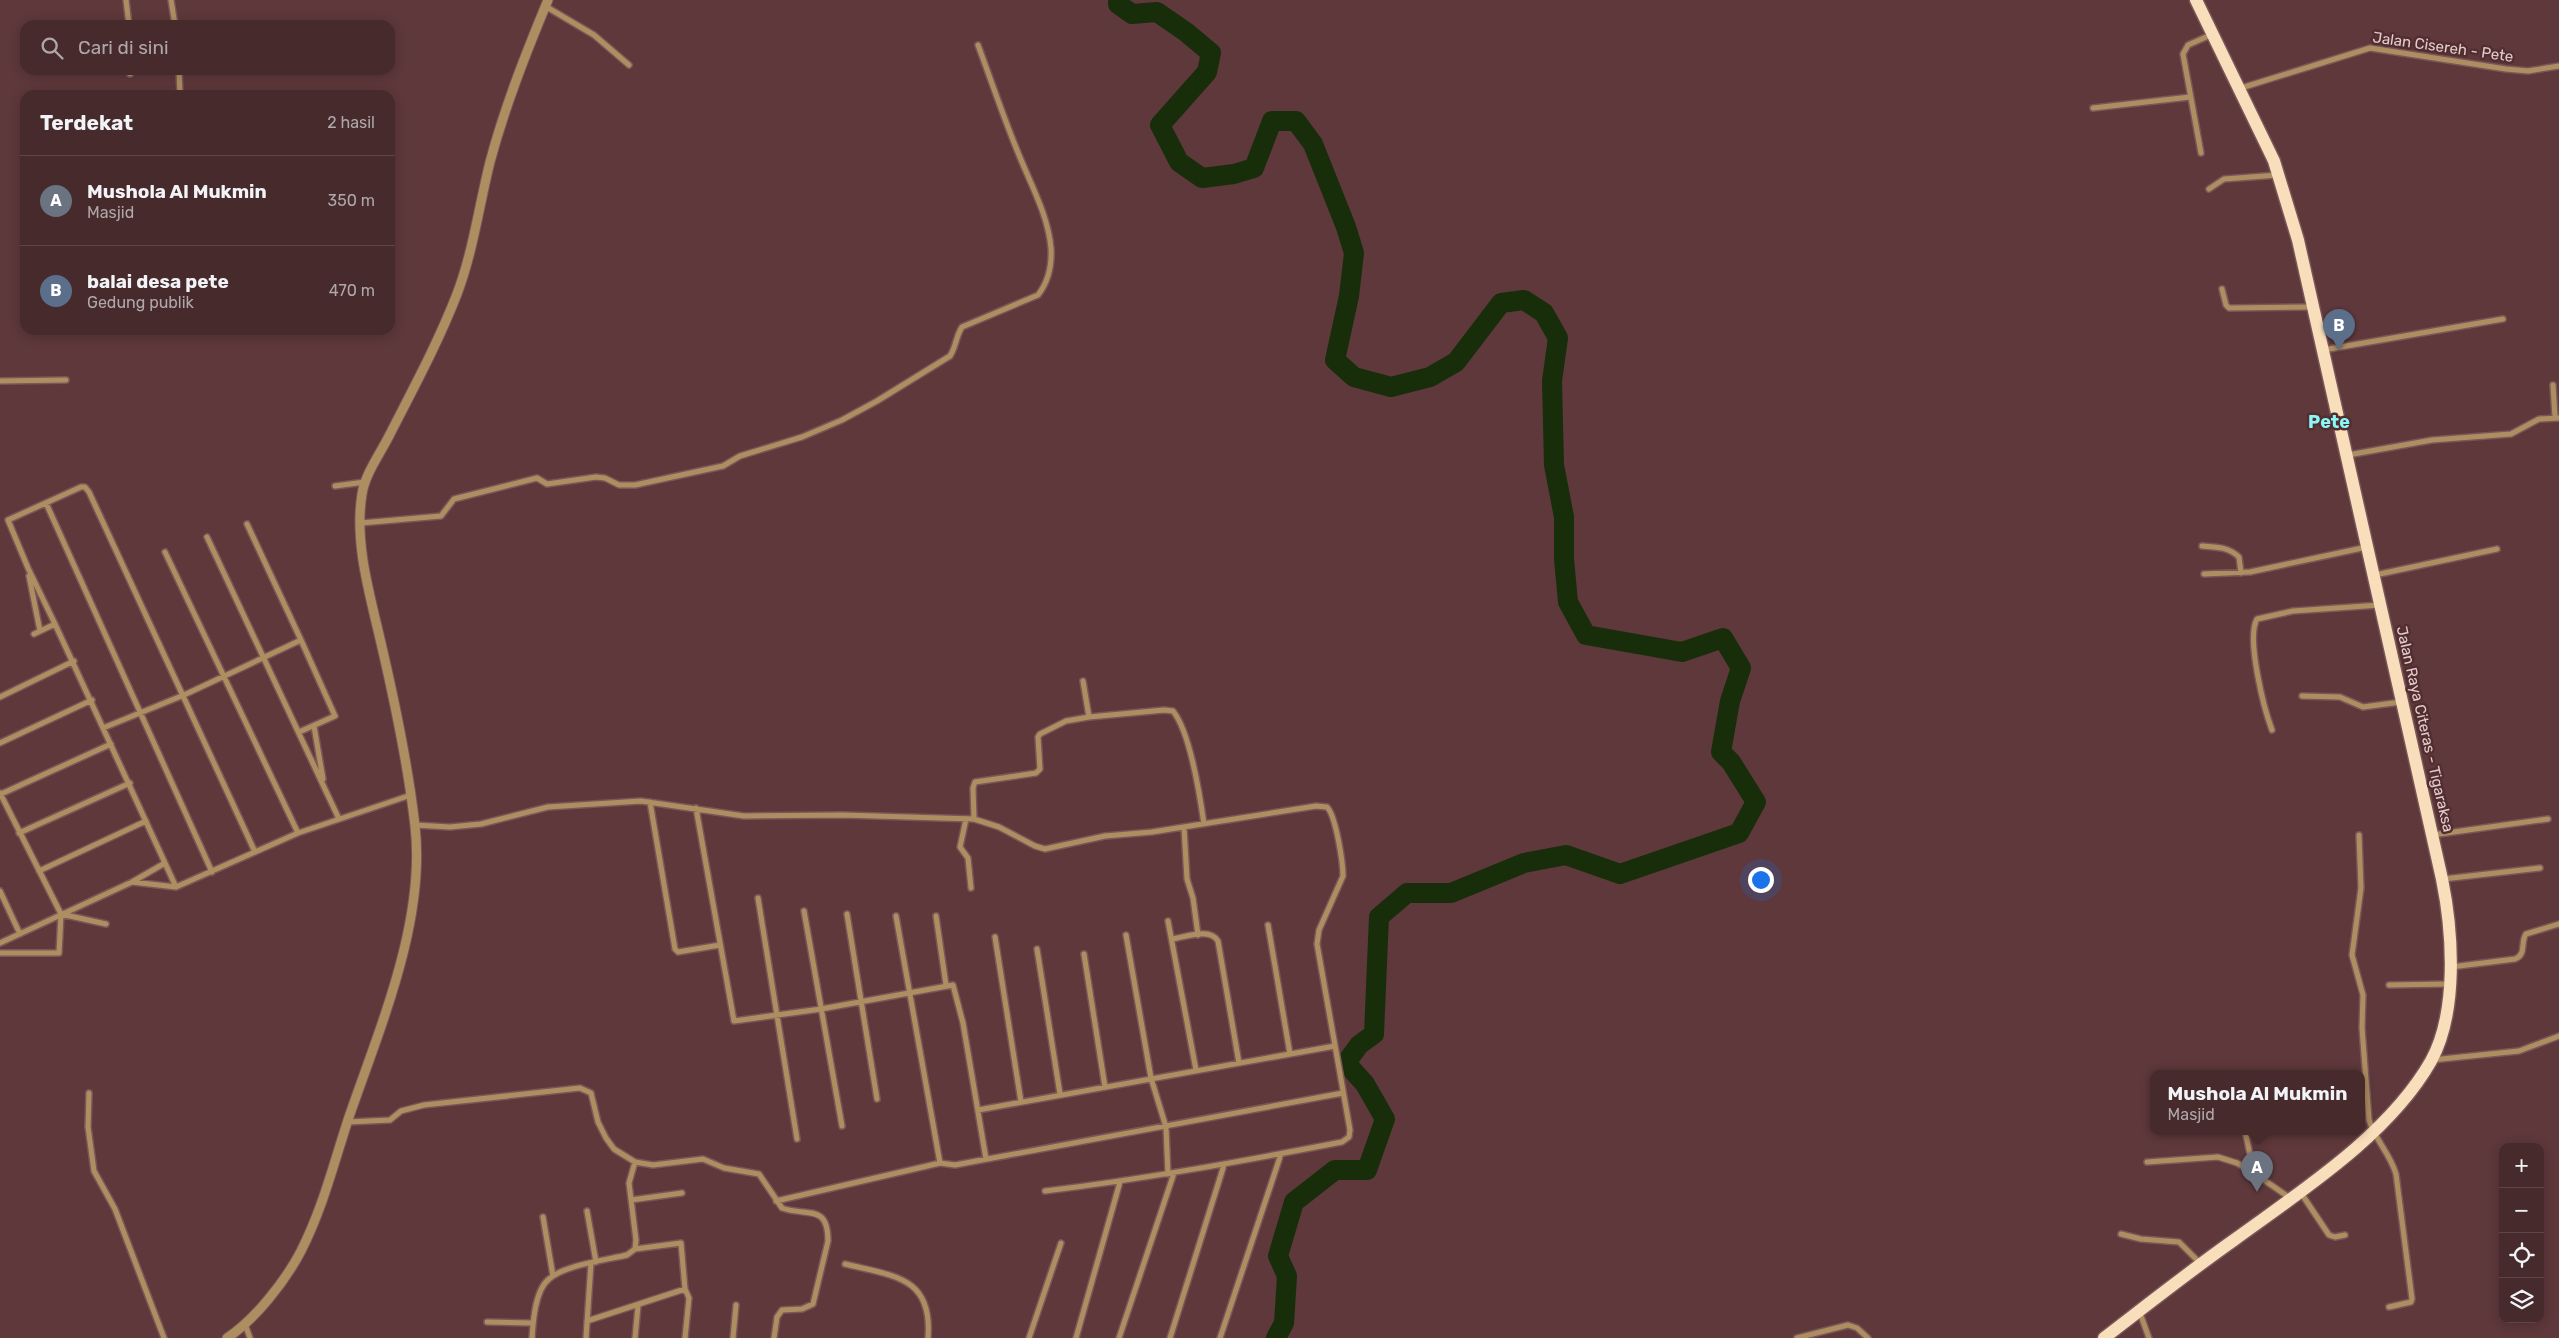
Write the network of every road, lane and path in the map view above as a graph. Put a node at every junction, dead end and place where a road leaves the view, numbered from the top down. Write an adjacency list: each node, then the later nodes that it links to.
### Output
1 (126, 0): 5 (street)
2 (171, 0): 6 (street)
3 (2196, 0): 7 (main road, Jalan Raya Citeras - Tigaraksa)
4 (547, 3): 9 (street); 28 (street)
5 (128, 20)
6 (174, 20)
7 (2214, 34): 12 (main road, Jalan Raya Citeras - Tigaraksa); 14 (street)
8 (978, 45): 31 (street)
9 (629, 65)
10 (2559, 66): 12 (street, Jalan Cisereh - Pete)
11 (178, 75): 13 (street)
12 (2240, 88): 17 (main road, Jalan Raya Citeras - Tigaraksa)
13 (180, 90)
14 (2190, 97): 15 (street); 16 (street)
15 (2093, 108)
16 (2201, 153)
17 (2279, 175): 18 (street); 20 (main road, Jalan Raya Citeras - Tigaraksa)
18 (2209, 189)
19 (2222, 289): 20 (street)
20 (2314, 307): 22 (main road, Jalan Raya Citeras - Tigaraksa)
21 (2503, 319): 22 (street)
22 (2323, 350): 27 (main road, Jalan Raya Citeras - Tigaraksa)
23 (66, 380): 24 (street)
24 (0, 381)
25 (2553, 385): 26 (street)
26 (2557, 417): 27 (street)
27 (2346, 456): 35 (main road, Jalan Raya Citeras - Tigaraksa)
28 (365, 482): 29 (street); 31 (street)
29 (335, 486)
30 (46, 503): 38 (street); 51 (street); 56 (street)
31 (361, 523): 67 (street)
32 (247, 524): 46 (street)
33 (207, 537): 47 (street)
34 (2202, 546): 39 (street)
35 (2367, 547): 39 (street); 41 (main road, Jalan Raya Citeras - Tigaraksa)
36 (2497, 549): 41 (street)
37 (165, 552): 49 (street)
38 (28, 568): 43 (street); 44 (street)
39 (2241, 573): 40 (street)
40 (2204, 574)
41 (2374, 575): 42 (main road, Jalan Raya Citeras - Tigaraksa)
42 (2380, 605): 55 (main road, Jalan Raya Citeras - Tigaraksa); 60 (street)
43 (55, 624): 44 (street); 48 (street)
44 (40, 631): 45 (street)
45 (34, 634)
46 (301, 640): 47 (street); 58 (street)
47 (263, 657): 49 (street); 61 (street)
48 (74, 661): 53 (street); 54 (street)
49 (224, 675): 51 (street); 79 (street)
50 (1084, 681): 57 (street)
51 (184, 695): 56 (street); 82 (street)
52 (2302, 696): 55 (street)
53 (0, 697)
54 (92, 700): 59 (street); 62 (street)
55 (2402, 702): 81 (main road, Jalan Raya Citeras - Tigaraksa)
56 (140, 712): 59 (street); 86 (street)
57 (1088, 717): 72 (street); 75 (street)
58 (314, 726): 61 (street); 65 (street)
59 (103, 728): 63 (street)
60 (2272, 730)
61 (299, 732): 65 (street)
62 (0, 743)
63 (111, 744): 64 (street); 66 (street)
64 (130, 783): 74 (street); 78 (street)
65 (324, 787): 71 (street)
66 (0, 793): 78 (street)
67 (411, 795): 71 (street); 76 (street)
68 (650, 802): 69 (street); 76 (street); 108 (street)
69 (696, 808): 70 (street); 108 (street)
70 (966, 818): 72 (street); 90 (street)
71 (339, 819): 79 (street)
72 (974, 819): 77 (street)
73 (2548, 819): 81 (street)
74 (146, 821): 83 (street); 85 (street)
75 (1204, 824): 77 (street); 121 (street)
76 (415, 825): 134 (street)
77 (1184, 827): 104 (street)
78 (19, 833): 85 (street)
79 (298, 834): 82 (street)
80 (2359, 835): 137 (street)
81 (2432, 835): 87 (main road, Jalan Raya Citeras - Tigaraksa)
82 (255, 852): 86 (street)
83 (165, 862): 88 (street); 89 (street)
84 (2540, 868): 87 (street)
85 (38, 871): 94 (street)
86 (212, 872): 89 (street)
87 (2442, 880): 112 (main road, Jalan Raya Citeras - Tigaraksa)
88 (132, 882): 89 (street); 94 (street)
89 (176, 887)
90 (971, 888)
91 (0, 891): 102 (street)
92 (758, 898): 119 (street)
93 (804, 911): 118 (street)
94 (61, 914): 99 (street); 102 (street); 110 (street)
95 (847, 914): 117 (street)
96 (896, 916): 116 (street)
97 (936, 916): 114 (street)
98 (1168, 921): 106 (street)
99 (106, 924)
100 (2559, 924): 112 (street)
101 (1268, 925): 122 (street)
102 (20, 934): 107 (street)
103 (1126, 935): 126 (street)
104 (1198, 935): 106 (street); 124 (street)
105 (995, 937): 132 (street)
106 (1172, 940): 125 (street)
107 (0, 943)
108 (720, 946): 119 (street)
109 (1037, 949): 130 (street)
110 (0, 953)
111 (1084, 954): 127 (street)
112 (2451, 968): 113 (main road, Jalan Raya Citeras - Tigaraksa)
113 (2450, 984): 115 (street); 123 (main road, Jalan Raya Citeras - Tigaraksa)
114 (946, 985): 116 (street); 133 (street)
115 (2389, 986)
116 (910, 992): 117 (street); 144 (street)
117 (861, 1001): 118 (street); 131 (street)
118 (821, 1009): 119 (street); 135 (street)
119 (776, 1016): 139 (street)
120 (2559, 1036): 123 (street)
121 (1335, 1046): 122 (street); 129 (street)
122 (1290, 1054): 124 (street)
123 (2431, 1060): 137 (main road, Jalan Raya Citeras - Tigaraksa)
124 (1239, 1063): 125 (street)
125 (1196, 1070): 126 (street)
126 (1151, 1078): 127 (street); 136 (street)
127 (1105, 1087): 130 (street)
128 (89, 1093): 174 (street)
129 (1343, 1093): 136 (street); 140 (street)
130 (1060, 1094): 132 (street)
131 (878, 1099)
132 (1021, 1102): 133 (street)
133 (978, 1110): 141 (street)
134 (348, 1122): 142 (street); 173 (street)
135 (842, 1126)
136 (1166, 1127): 141 (street); 148 (street)
137 (2373, 1133): 152 (main road, Jalan Raya Citeras - Tigaraksa); 168 (street)
138 (2246, 1135): 147 (street)
139 (797, 1139)
140 (1281, 1154): 145 (street); 188 (street)
141 (986, 1159): 144 (street)
142 (635, 1162): 153 (street); 154 (street)
143 (2146, 1162): 147 (street)
144 (940, 1163): 154 (street)
145 (1224, 1165): 146 (street); 187 (street)
146 (1174, 1173): 148 (street); 186 (street)
147 (2254, 1173): 152 (street)
148 (1168, 1174): 149 (street)
149 (1120, 1182): 150 (street); 185 (street)
150 (1045, 1191)
151 (682, 1193): 153 (street)
152 (2295, 1195): 158 (street); 163 (main road, Jalan Raya Citeras - Tigaraksa)
153 (631, 1200): 160 (street)
154 (776, 1201): 182 (street)
155 (587, 1211): 161 (street)
156 (543, 1217): 164 (street)
157 (2121, 1234): 163 (street)
158 (2345, 1235)
159 (1061, 1243): 184 (street)
160 (635, 1249): 161 (street); 165 (street)
161 (593, 1263): 164 (street); 170 (street)
162 (845, 1264): 183 (street)
163 (2200, 1264): 169 (main road, Jalan Raya Citeras - Tigaraksa)
164 (554, 1276): 172 (street)
165 (685, 1289): 167 (street); 180 (street)
166 (736, 1305): 181 (street)
167 (638, 1306): 170 (street); 179 (street)
168 (2389, 1307)
169 (2139, 1311): 191 (main road, Jalan Raya Citeras - Tigaraksa); 192 (street)
170 (587, 1321): 178 (street)
171 (487, 1322): 172 (street)
172 (533, 1323): 177 (street)
173 (245, 1324): 175 (street); 176 (street)
174 (164, 1338)
175 (227, 1338)
176 (250, 1338)
177 (532, 1338)
178 (586, 1338)
179 (635, 1338)
180 (685, 1338)
181 (733, 1338)
182 (774, 1338)
183 (928, 1338)
184 (1029, 1338)
185 (1076, 1338)
186 (1119, 1338)
187 (1170, 1338)
188 (1220, 1338)
189 (1797, 1338): 190 (street)
190 (1868, 1338)
191 (2104, 1338)
192 (2149, 1338)

